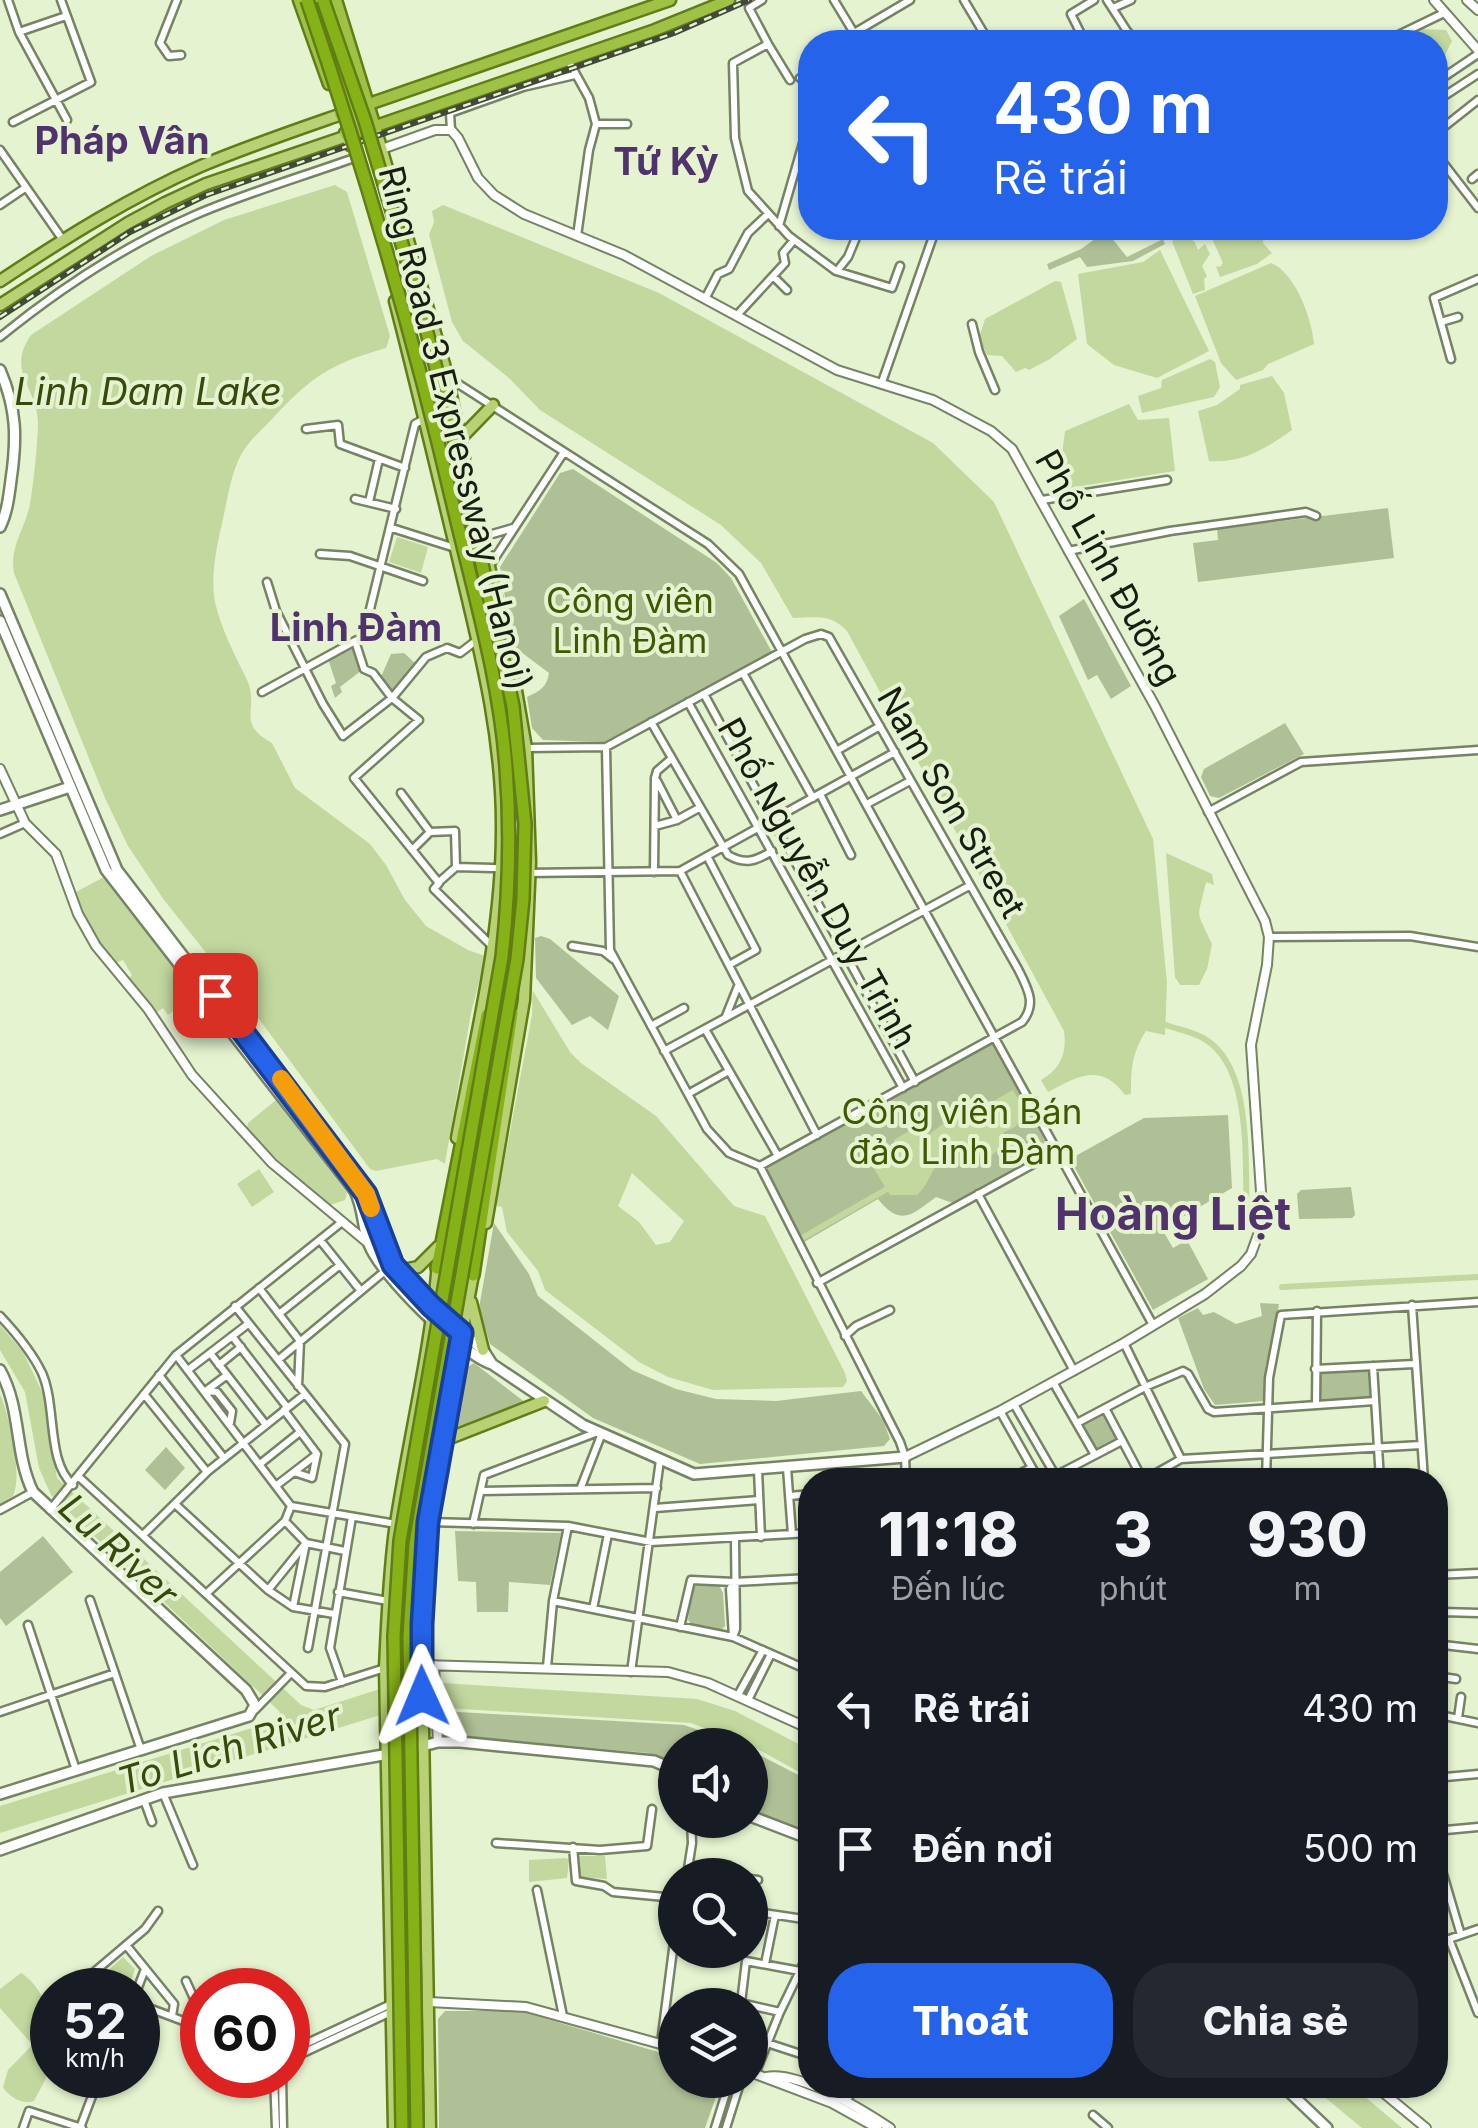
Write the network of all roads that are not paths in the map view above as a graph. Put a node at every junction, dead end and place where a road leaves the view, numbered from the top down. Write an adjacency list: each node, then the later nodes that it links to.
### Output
1 (8, 0): 32 (street)
2 (60, 0): 23 (street)
3 (177, 0): 35 (street)
4 (299, 0): 25 (highway)
5 (307, 0): 189 (highway, Ring Road 3 Expressway (Hanoi), bridge)
6 (315, 0): 24 (highway)
7 (322, 0): 189 (highway, Ring Road 3 Expressway (Hanoi), bridge)
8 (336, 0): 44 (highway)
9 (670, 0): 44 (highway)
10 (729, 0): 36 (highway)
11 (762, 0): 33 (street)
12 (834, 0): 26 (street)
13 (910, 0): 27 (street)
14 (964, 0): 28 (street)
15 (1094, 0): 29 (street)
16 (1107, 0): 20 (street)
17 (1131, 0): 20 (street)
18 (1434, 0): 22 (street)
19 (1468, 0): 21 (street)
20 (1113, 8): 30 (street)
21 (1478, 10)
22 (1444, 12): 31 (street); 34 (street)
23 (66, 16): 32 (street); 42 (street)
24 (321, 17): 25 (highway); 45 (highway)
25 (305, 18): 46 (highway)
26 (853, 30)
27 (858, 30)
28 (982, 30)
29 (1079, 30)
30 (1127, 30)
31 (1408, 30)
32 (19, 32): 42 (street)
33 (768, 44): 40 (street); 65 (street)
34 (1478, 52): 37 (street)
35 (181, 55)
36 (568, 60): 39 (street); 52 (highway)
37 (1448, 74)
38 (1478, 74): 41 (street)
39 (575, 75): 49 (street); 53 (street)
40 (790, 80)
41 (1448, 94)
42 (55, 99): 47 (street); 48 (street)
43 (1478, 100): 51 (street)
44 (368, 105): 45 (highway); 52 (highway)
45 (354, 110): 46 (highway); 54 (highway)
46 (339, 115): 55 (highway); 63 (main road)
47 (67, 120)
48 (13, 122)
49 (596, 124): 50 (street); 70 (street)
50 (627, 124)
51 (1448, 124)
52 (375, 126): 54 (highway); 56 (main road)
53 (450, 130): 56 (street); 70 (street, Phố Linh Đường)
54 (362, 131): 55 (highway)
55 (346, 136): 58 (main road); 67 (main road)
56 (382, 149): 58 (main road); 66 (main road)
57 (0, 150): 61 (street)
58 (354, 158): 69 (main road); 87 (street)
59 (798, 161): 68 (street)
60 (1448, 169): 64 (street)
61 (26, 188): 62 (street); 71 (street)
62 (0, 204)
63 (120, 206): 67 (main road); 71 (main road)
64 (1478, 208)
65 (768, 214): 68 (street); 81 (street)
66 (404, 220): 69 (main road); 89 (main road)
67 (128, 222): 82 (main road)
68 (780, 226): 72 (street)
69 (376, 228): 91 (main road)
70 (577, 236): 81 (street, Phố Linh Đường)
71 (63, 240): 79 (main road)
72 (794, 240): 76 (street); 77 (street)
73 (855, 240): 76 (street)
74 (932, 240): 93 (street)
75 (900, 266): 76 (street)
76 (837, 271)
77 (772, 276): 80 (street); 83 (street)
78 (1478, 280): 85 (street)
79 (0, 281)
80 (787, 290)
81 (706, 297): 83 (street, Phố Linh Đường)
82 (0, 305)
83 (738, 314): 93 (street, Phố Linh Đường)
84 (1458, 316): 85 (street)
85 (1441, 322): 88 (street)
86 (972, 324): 94 (street)
87 (0, 337)
88 (1451, 359)
89 (444, 364): 91 (main road); 92 (main road)
90 (0, 370): 110 (main road)
91 (414, 372): 97 (main road)
92 (448, 377): 95 (street); 96 (main road)
93 (882, 382): 105 (street, Phố Linh Đường)
94 (995, 390)
95 (493, 405): 99 (main road); 100 (street)
96 (455, 412): 97 (main road); 99 (main road)
97 (426, 418): 102 (street); 113 (main road)
98 (306, 429): 101 (street)
99 (460, 439): 109 (main road)
100 (564, 452): 112 (street); 128 (street)
101 (380, 459): 102 (street); 106 (street)
102 (405, 468): 107 (street)
103 (1168, 480): 105 (street)
104 (355, 500): 106 (street)
105 (1042, 500): 116 (street, Phố Linh Đường)
106 (369, 502): 107 (street)
107 (396, 509): 111 (street)
108 (1316, 516): 116 (street)
109 (479, 524): 113 (main road); 114 (main road)
110 (0, 527)
111 (392, 528): 115 (street); 118 (street)
112 (514, 528): 114 (street); 119 (street)
113 (452, 532): 115 (main road)
114 (482, 537): 119 (main road)
115 (456, 548): 123 (main road)
116 (1068, 551): 162 (street, Phố Linh Đường)
117 (320, 554): 118 (street)
118 (381, 566): 120 (street); 127 (street)
119 (489, 567): 121 (main road)
120 (423, 581)
121 (492, 581): 123 (main road); 131 (main road)
122 (266, 582): 129 (street)
123 (466, 588): 126 (main road)
124 (0, 594): 154 (main road)
125 (0, 622): 154 (main road)
126 (477, 640): 133 (main road); 135 (street)
127 (354, 641): 129 (street); 135 (street)
128 (784, 652): 130 (street, Nam Son Street); 138 (street, Nam Son Street); 143 (street)
129 (306, 670): 132 (street); 135 (street)
130 (743, 673): 134 (street, Nam Son Street); 157 (street)
131 (516, 689): 133 (main road); 142 (main road)
132 (262, 692)
133 (489, 694): 176 (main road)
134 (704, 694): 136 (street, Nam Son Street); 139 (street, Phố Nguyễn Duy Trinh)
135 (392, 698): 171 (street)
136 (688, 702): 137 (street, Nam Son Street); 140 (street, Phố Nguyễn Duy Trinh)
137 (652, 722): 141 (street, Nam Son Street); 147 (street)
138 (880, 726): 143 (street); 145 (street, Nam Son Street)
139 (725, 732): 140 (street); 146 (street, Phố Nguyễn Duy Trinh)
140 (710, 740): 148 (street, Phố Nguyễn Duy Trinh)
141 (606, 746): 142 (street, Nam Son Street); 179 (street)
142 (526, 748): 177 (main road)
143 (838, 750): 150 (street)
144 (1478, 750): 162 (street)
145 (895, 752): 150 (street); 152 (street, Nam Son Street)
146 (738, 756): 148 (street); 153 (street, Phố Nguyễn Duy Trinh)
147 (672, 759): 151 (street); 160 (street)
148 (724, 765): 155 (street, Phố Nguyễn Duy Trinh)
149 (0, 769): 159 (street)
150 (852, 776): 157 (street); 158 (street)
151 (656, 778): 163 (street); 166 (street)
152 (911, 781): 158 (street); 183 (street, Nam Son Street)
153 (753, 784): 155 (street); 164 (street, Phố Nguyễn Duy Trinh)
154 (75, 785): 159 (main road); 202 (main road)
155 (740, 792): 167 (street, Phố Nguyễn Duy Trinh)
156 (401, 793): 168 (street)
157 (816, 796): 164 (street); 173 (street)
158 (868, 804): 184 (street)
159 (15, 805): 161 (main road); 165 (street)
160 (698, 808): 163 (street); 170 (street)
161 (0, 810)
162 (1208, 812): 185 (street, Phố Linh Đường)
163 (677, 820): 166 (street)
164 (773, 821): 167 (street); 188 (street, Phố Nguyễn Duy Trinh)
165 (26, 823): 169 (street); 211 (street)
166 (655, 826): 180 (street)
167 (760, 828): 170 (street); 172 (street, Phố Nguyễn Duy Trinh)
168 (430, 832): 171 (street); 175 (street)
169 (0, 834)
170 (722, 848): 172 (street); 174 (street)
171 (412, 850): 182 (street)
172 (772, 851): 191 (street, Phố Nguyễn Duy Trinh)
173 (851, 855)
174 (708, 856): 178 (street); 192 (street)
175 (456, 867): 176 (street); 182 (street)
176 (501, 869): 177 (street); 181 (street); 189 (main road)
177 (530, 871): 179 (street); 181 (street); 189 (main road)
178 (680, 871): 180 (street); 192 (street)
179 (608, 872): 180 (street); 190 (street)
180 (654, 872)
181 (516, 873): 189 (street)
182 (439, 883): 189 (street)
183 (970, 886): 184 (street); 199 (street, Nam Son Street)
184 (925, 910): 188 (street); 199 (street)
185 (1269, 938): 187 (street); 234 (street, Phố Linh Đường)
186 (572, 946): 190 (street)
187 (1478, 947)
188 (845, 953): 191 (street); 203 (street, Phố Nguyễn Duy Trinh)
189 (508, 955): 215 (main road); 218 (highway, bridge); 219 (highway, bridge); 219 (main road); 232 (street, bridge); 461 (highway, Ring Road 3 Expressway (Hanoi), bridge); 462 (highway, Ring Road 3 Expressway (Hanoi), bridge)
190 (614, 960): 197 (street)
191 (832, 960): 194 (street); 204 (street, Phố Nguyễn Duy Trinh)
192 (728, 965): 193 (street)
193 (739, 984): 194 (street); 196 (street)
194 (750, 1005): 196 (street); 206 (street)
195 (684, 1008): 197 (street)
196 (725, 1018): 198 (street)
197 (651, 1026): 200 (street)
198 (705, 1029): 200 (street); 201 (street)
199 (996, 1038): 203 (street, Nam Son Street); 207 (street)
200 (664, 1051): 205 (street)
201 (729, 1071): 205 (street); 208 (street)
202 (271, 1074): 212 (main road); 217 (main road)
203 (915, 1082): 204 (street, Nam Son Street)
204 (903, 1088): 206 (street, Nam Son Street)
205 (688, 1094): 209 (street)
206 (817, 1134): 208 (street, Nam Son Street)
207 (1058, 1151): 210 (street); 234 (street)
208 (778, 1156): 209 (street, Nam Son Street)
209 (760, 1166): 220 (street)
210 (978, 1194): 220 (street); 253 (street)
211 (342, 1222): 212 (street); 213 (street); 214 (street)
212 (366, 1223): 214 (main road)
213 (320, 1240): 216 (street); 221 (street)
214 (368, 1244): 217 (main road)
215 (438, 1247): 217 (main road); 218 (main road)
216 (340, 1265): 222 (street); 230 (street)
217 (388, 1267): 222 (street); 228 (main road)
218 (438, 1268): 228 (main road)
219 (473, 1275): 223 (main road)
220 (818, 1283): 237 (street)
221 (259, 1288): 226 (street); 230 (street)
222 (361, 1291): 239 (street)
223 (470, 1295): 238 (main road); 242 (main road)
224 (1478, 1302): 225 (street)
225 (1412, 1305): 229 (street); 247 (street)
226 (235, 1306): 233 (street); 244 (street)
227 (890, 1310): 237 (street)
228 (430, 1311): 232 (main road); 235 (main road); 305 (main road)
229 (1317, 1311): 252 (street); 268 (street)
230 (279, 1314): 239 (street)
231 (0, 1316): 304 (street)
232 (446, 1319): 235 (street); 238 (main road)
233 (248, 1324): 236 (street); 245 (street)
234 (1153, 1325): 240 (street, Phố Linh Đường)
235 (445, 1330): 238 (main road)
236 (232, 1336): 241 (street); 243 (street)
237 (845, 1336): 284 (street)
238 (462, 1339): 242 (main road); 246 (main road); 277 (main road)
239 (300, 1341): 245 (street); 257 (street)
240 (1124, 1344): 253 (street, Phố Linh Đường); 258 (street)
241 (241, 1347): 248 (street); 269 (street)
242 (483, 1350): 246 (main road)
243 (210, 1353): 248 (street); 251 (street)
244 (176, 1354): 251 (street); 254 (street)
245 (278, 1360): 257 (street)
246 (492, 1364): 263 (main road)
247 (1414, 1364): 249 (street); 279 (street)
248 (219, 1365): 255 (street)
249 (1373, 1366): 252 (street); 262 (street)
250 (0, 1370): 309 (main road)
251 (188, 1370): 259 (street)
252 (1316, 1370): 266 (street)
253 (1074, 1371): 256 (street, Phố Linh Đường)
254 (159, 1375): 260 (street); 285 (street)
255 (227, 1375): 259 (street); 264 (street)
256 (1053, 1382): 265 (street, Phố Linh Đường); 272 (street)
257 (298, 1386): 261 (street)
258 (1144, 1386): 267 (street); 268 (street); 286 (street)
259 (206, 1390): 271 (street)
260 (144, 1394): 300 (street); 302 (street)
261 (304, 1394): 269 (street); 319 (street)
262 (1375, 1401): 266 (street); 280 (street)
263 (544, 1402): 275 (main road); 277 (main road)
264 (249, 1403): 271 (street); 273 (street)
265 (1014, 1404): 270 (street, Phố Linh Đường); 292 (street)
266 (1316, 1404): 268 (street)
267 (1104, 1408): 272 (street); 276 (street)
268 (1266, 1408): 282 (street)
269 (286, 1409): 273 (street); 274 (street)
270 (1000, 1412): 284 (street, Phố Linh Đường); 291 (street)
271 (230, 1421): 278 (street)
272 (1077, 1424): 283 (street)
273 (266, 1426): 278 (street)
274 (300, 1432): 281 (street); 288 (street)
275 (600, 1432): 287 (main road); 306 (street); 308 (street)
276 (1122, 1441): 283 (street); 294 (street)
277 (442, 1442): 310 (main road)
278 (244, 1444): 285 (street); 288 (street)
279 (1421, 1445): 280 (street); 298 (street)
280 (1378, 1448): 282 (street); 297 (street)
281 (316, 1454): 301 (street); 301 (street)
282 (1266, 1454): 286 (street); 296 (street)
283 (1094, 1455): 293 (street)
284 (906, 1457): 289 (main road); 290 (street)
285 (224, 1458): 300 (street)
286 (1181, 1459): 295 (street)
287 (660, 1460): 299 (main road); 307 (street)
288 (260, 1464): 303 (street)
289 (787, 1468): 299 (main road); 312 (street)
290 (906, 1468)
291 (1031, 1468)
292 (1050, 1468)
293 (1073, 1468)
294 (1137, 1468)
295 (1165, 1468)
296 (1266, 1468)
297 (1379, 1468)
298 (1423, 1468)
299 (758, 1470): 313 (street)
300 (207, 1472): 314 (street)
301 (294, 1472): 303 (street)
302 (79, 1476): 304 (street); 326 (street)
303 (277, 1485): 315 (street)
304 (71, 1486): 317 (street)
305 (402, 1487): 310 (main road); 323 (main road)
306 (581, 1487): 307 (street); 308 (street)
307 (657, 1488): 316 (street)
308 (481, 1491): 324 (street)
309 (34, 1492): 317 (main road); 318 (street)
310 (433, 1492): 322 (main road)
311 (798, 1495): 312 (street)
312 (790, 1496): 328 (street)
313 (759, 1500): 316 (street); 330 (street)
314 (175, 1504): 326 (street); 336 (street)
315 (292, 1506): 319 (street); 321 (street)
316 (655, 1508): 332 (street)
317 (52, 1509): 378 (main road)
318 (0, 1510)
319 (331, 1514): 320 (street); 334 (street)
320 (352, 1517): 323 (street); 335 (street)
321 (285, 1521): 333 (street); 336 (street)
322 (428, 1522): 324 (street); 338 (main road)
323 (396, 1524): 337 (main road)
324 (473, 1524): 325 (street)
325 (568, 1526): 327 (street); 348 (street)
326 (144, 1534): 345 (street)
327 (608, 1534): 332 (street); 350 (street)
328 (792, 1534): 329 (street); 330 (street)
329 (798, 1534)
330 (762, 1536): 331 (street)
331 (735, 1538): 332 (street); 342 (street)
332 (651, 1542): 355 (street)
333 (306, 1543): 334 (street); 343 (street); 349 (street)
334 (325, 1547): 335 (street); 351 (street)
335 (345, 1551): 344 (street)
336 (239, 1564): 343 (street); 345 (street)
337 (390, 1571): 338 (main road); 347 (main road)
338 (424, 1573): 366 (main road)
339 (1478, 1573): 340 (street)
340 (1448, 1574)
341 (798, 1579): 342 (street)
342 (734, 1582): 357 (street); 358 (street)
343 (268, 1590): 349 (street)
344 (338, 1592): 347 (street); 354 (street)
345 (207, 1593): 370 (street)
346 (90, 1600): 369 (street)
347 (388, 1600): 367 (main road)
348 (553, 1601): 350 (street); 365 (street)
349 (292, 1608): 351 (street)
350 (593, 1609): 355 (street)
351 (315, 1611): 354 (street); 360 (street)
352 (1448, 1612): 353 (street)
353 (1478, 1613)
354 (334, 1614): 373 (street)
355 (640, 1619): 357 (street); 368 (street)
356 (28, 1626): 375 (street)
357 (680, 1627): 358 (street)
358 (734, 1637): 362 (street)
359 (1448, 1646): 361 (street)
360 (308, 1648)
361 (1478, 1649)
362 (763, 1650): 363 (street); 374 (street)
363 (771, 1654): 364 (street); 377 (street)
364 (798, 1666)
365 (546, 1667): 366 (street); 368 (street)
366 (428, 1668): 384 (street); 385 (main road)
367 (386, 1672): 373 (street); 387 (main road)
368 (631, 1672): 374 (street)
369 (115, 1673): 375 (street); 386 (street)
370 (291, 1673): 373 (street); 378 (street)
371 (1448, 1678): 372 (street)
372 (1456, 1679)
373 (342, 1682)
374 (738, 1695): 377 (street)
375 (51, 1696): 379 (street); 389 (street)
376 (1460, 1697): 381 (street)
377 (748, 1700): 382 (street)
378 (258, 1704): 386 (main road)
379 (0, 1712)
380 (1448, 1716): 381 (street)
381 (1458, 1718): 383 (street)
382 (798, 1723)
383 (1478, 1723)
384 (438, 1742): 385 (main road); 388 (main road)
385 (423, 1746): 387 (main road); 398 (main road)
386 (141, 1750): 389 (main road)
387 (387, 1754): 392 (main road); 401 (main road)
388 (658, 1763)
389 (76, 1770): 393 (main road)
390 (1478, 1774): 391 (street)
391 (1448, 1777)
392 (163, 1793): 394 (main road); 406 (street)
393 (0, 1794)
394 (144, 1800): 396 (street); 405 (main road)
395 (652, 1808): 404 (street)
396 (152, 1822)
397 (768, 1823): 402 (main road)
398 (424, 1826): 401 (main road); 412 (main road)
399 (1478, 1827): 400 (street)
400 (1448, 1830)
401 (388, 1834): 414 (main road)
402 (798, 1834)
403 (496, 1843): 404 (street)
404 (573, 1848): 409 (street)
405 (0, 1850)
406 (192, 1864)
407 (537, 1890): 434 (street)
408 (1448, 1890): 417 (street)
409 (658, 1896)
410 (158, 1911): 419 (street)
411 (768, 1913): 413 (street)
412 (425, 1914): 414 (main road); 427 (main road)
413 (775, 1914): 415 (street); 420 (street)
414 (392, 1916): 428 (main road)
415 (798, 1918)
416 (1478, 1930): 417 (street)
417 (1461, 1935): 418 (street)
418 (1448, 1939): 430 (street)
419 (126, 1944): 422 (street); 423 (street)
420 (768, 1949)
421 (768, 1965): 424 (street)
422 (98, 1968)
423 (145, 1968)
424 (798, 1971)
425 (798, 1975): 432 (street)
426 (160, 1987): 433 (street)
427 (429, 2002): 434 (street); 463 (main road)
428 (393, 2007): 438 (street); 461 (main road)
429 (768, 2010): 432 (street)
430 (1477, 2010)
431 (160, 2012): 433 (street)
432 (780, 2012): 436 (street)
433 (172, 2016): 435 (street)
434 (563, 2016): 437 (street)
435 (180, 2019)
436 (768, 2041)
437 (658, 2042)
438 (310, 2046)
439 (768, 2046): 440 (street)
440 (798, 2054)
441 (768, 2077): 443 (street)
442 (768, 2078): 444 (street)
443 (798, 2082)
444 (798, 2089)
445 (92, 2098): 459 (street)
446 (276, 2098): 460 (street)
447 (281, 2098): 460 (street)
448 (724, 2098): 464 (street)
449 (735, 2098): 465 (street)
450 (820, 2098): 456 (street)
451 (839, 2098): 455 (street)
452 (848, 2098): 455 (street)
453 (1296, 2098): 469 (main road)
454 (1390, 2098): 470 (street)
455 (846, 2101): 456 (street)
456 (862, 2114): 466 (street); 467 (street)
457 (1093, 2115): 468 (street)
458 (23, 2128): 459 (street)
459 (81, 2128)
460 (279, 2128)
461 (398, 2128)
462 (417, 2128)
463 (430, 2128)
464 (715, 2128)
465 (726, 2128)
466 (877, 2128)
467 (890, 2128)
468 (1108, 2128)
469 (1327, 2128)
470 (1426, 2128)

